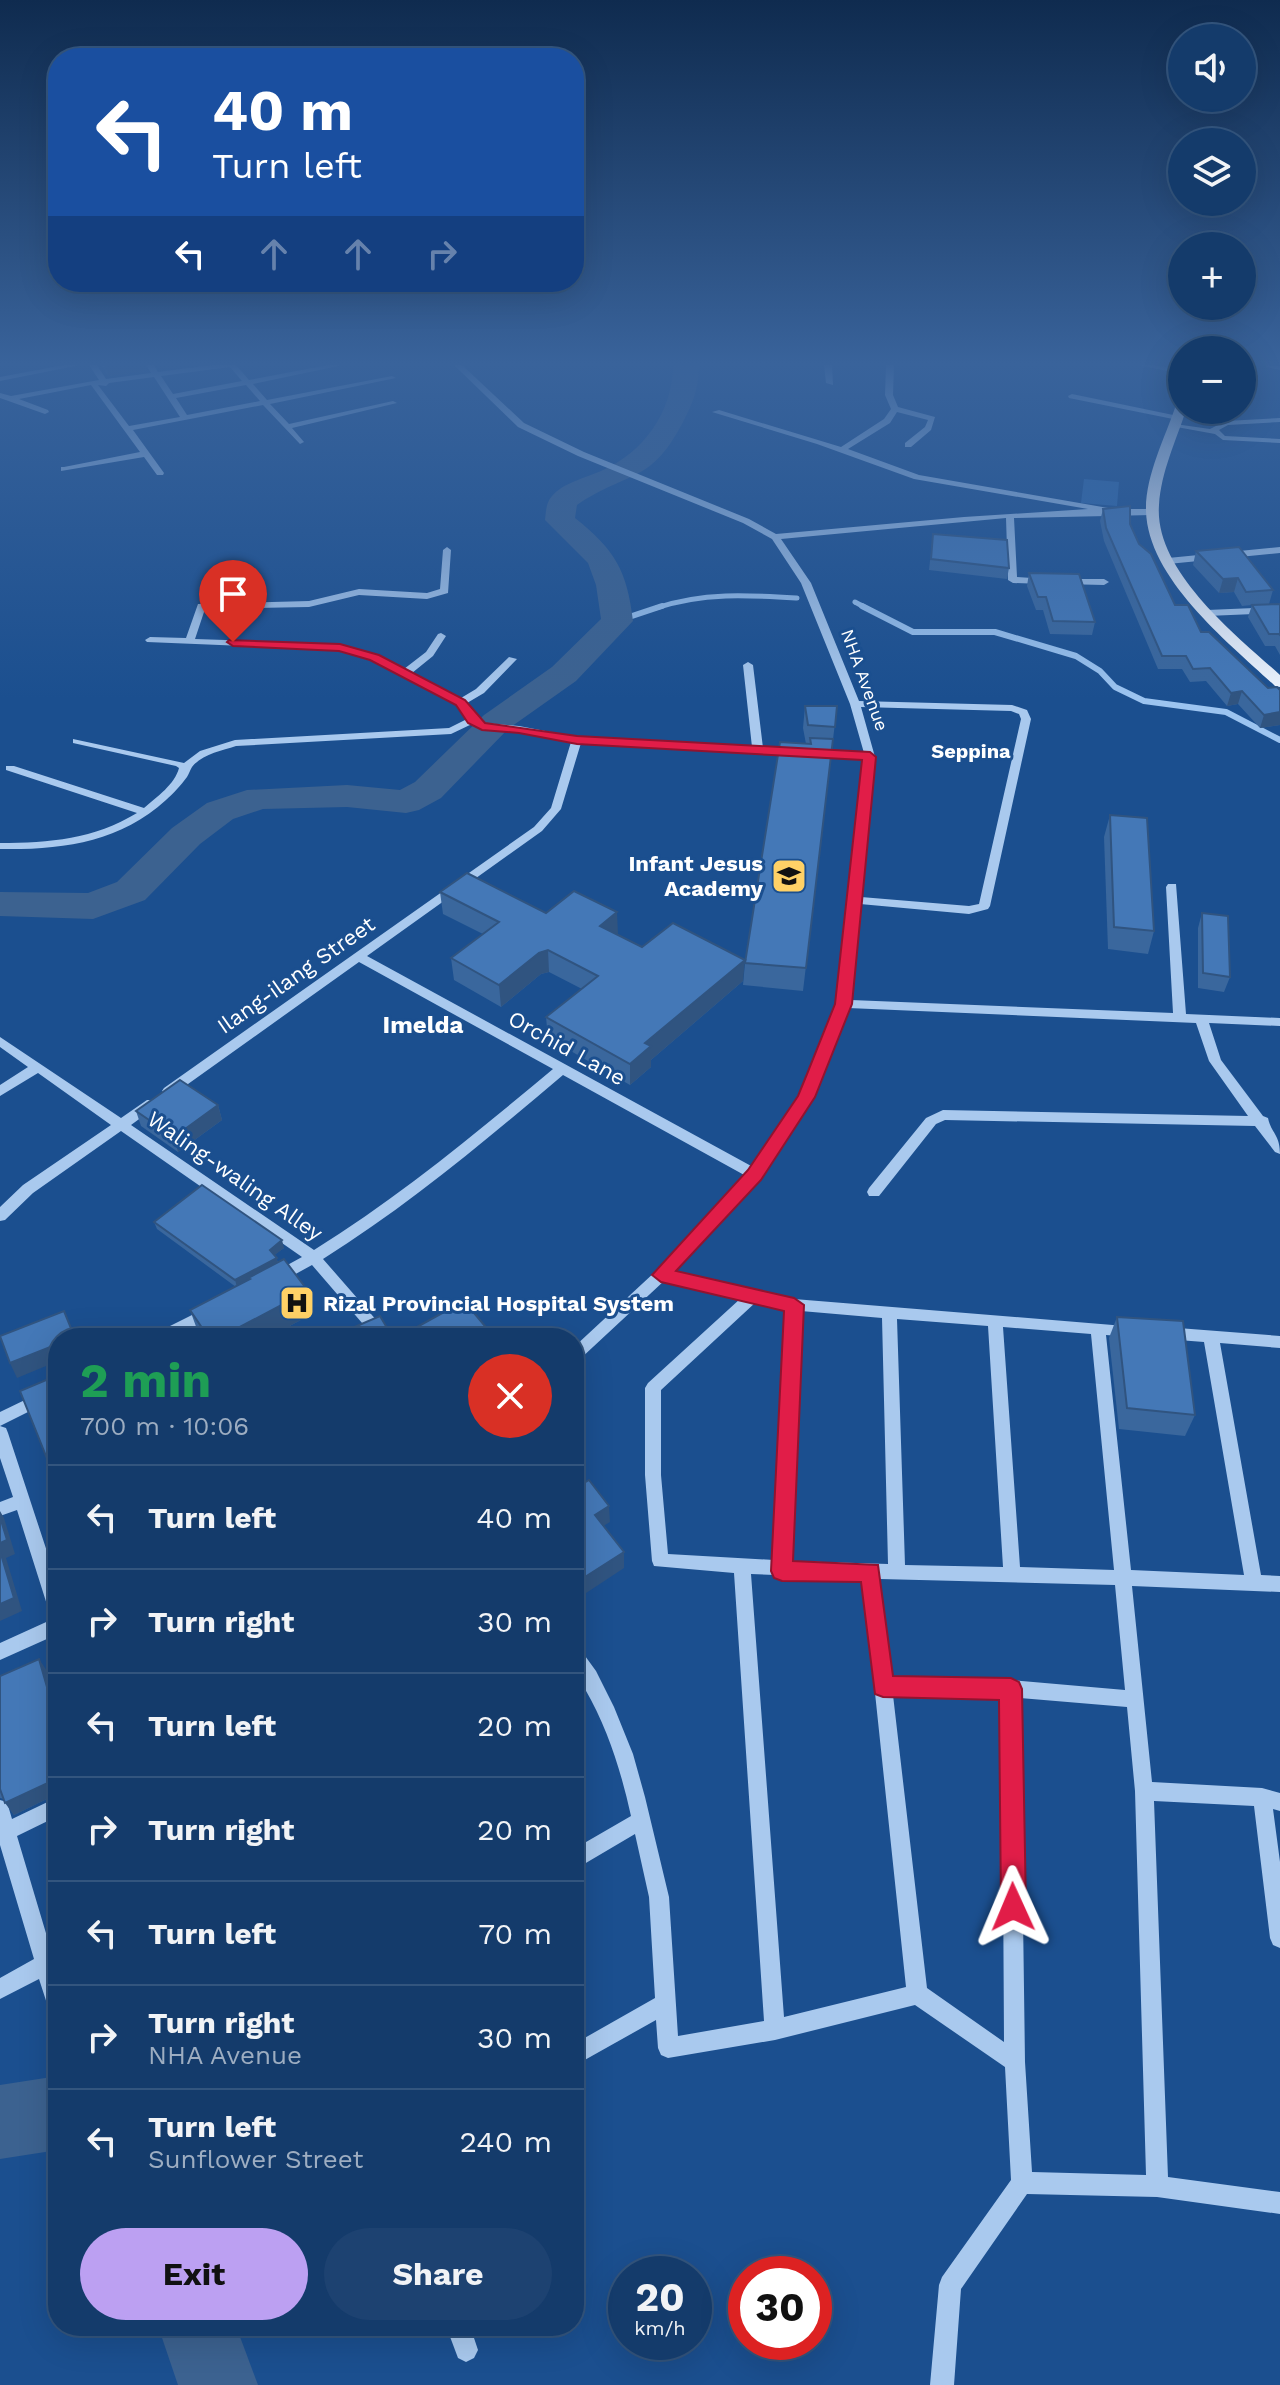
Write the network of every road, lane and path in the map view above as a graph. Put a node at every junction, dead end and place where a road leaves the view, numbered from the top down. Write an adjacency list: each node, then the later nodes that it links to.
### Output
1 (639, 476): 7 (street)
2 (915, 476): 4 (street)
3 (1162, 476): 5 (main road)
4 (1112, 511): 5 (street); 6 (street)
5 (1152, 512): 10 (main road)
6 (1010, 517): 7 (street); 11 (street)
7 (775, 537): 22 (street, NHA Avenue)
8 (447, 550): 16 (street)
9 (1280, 550): 10 (street)
10 (1168, 561): 13 (main road)
11 (1104, 582)
12 (1280, 610): 13 (street)
13 (1207, 613): 20 (main road)
14 (441, 636): 19 (street)
15 (150, 640): 16 (street)
16 (190, 640): 19 (street)
17 (512, 659): 21 (street)
18 (748, 665): 26 (street)
19 (404, 674): 21 (street)
20 (1280, 683)
21 (461, 702): 23 (street)
22 (855, 704): 27 (street, NHA Avenue); 33 (street)
23 (477, 723): 24 (street); 28 (street)
24 (577, 740): 26 (street); 34 (street, Ilang-ilang Street)
25 (77, 741): 28 (street)
26 (758, 750): 27 (street)
27 (870, 757): 33 (street, NHA Avenue)
28 (185, 767): 30 (street)
29 (10, 768): 30 (street)
30 (146, 812): 31 (street)
31 (0, 846)
32 (1172, 887): 36 (street)
33 (857, 900): 35 (street, NHA Avenue)
34 (360, 957): 41 (street, Orchid Lane); 44 (street, Ilang-ilang Street)
35 (844, 1004): 36 (street); 46 (street, NHA Avenue)
36 (1180, 1018): 37 (street)
37 (1201, 1019): 38 (street); 43 (street)
38 (1280, 1022)
39 (0, 1041): 40 (street, Waling-waling Alley)
40 (38, 1067): 42 (street); 44 (street, Waling-waling Alley)
41 (562, 1069): 46 (street, Orchid Lane); 49 (street)
42 (0, 1091)
43 (1263, 1121): 45 (street); 47 (street)
44 (122, 1124): 48 (street, Ilang-ilang Street); 49 (street, Waling-waling Alley)
45 (1280, 1149)
46 (755, 1175): 50 (street, NHA Avenue)
47 (874, 1192)
48 (0, 1216)
49 (314, 1258): 51 (street); 58 (street, Waling-waling Alley)
50 (661, 1275): 52 (street); 62 (street, NHA Avenue)
51 (258, 1287)
52 (752, 1297): 53 (street); 68 (street)
53 (794, 1305): 55 (street); 69 (street)
54 (215, 1309): 57 (street)
55 (889, 1313): 56 (street); 71 (street)
56 (995, 1320): 59 (street); 72 (street)
57 (178, 1328)
58 (375, 1328)
59 (1098, 1328): 60 (street); 73 (street)
60 (1211, 1336): 61 (street); 75 (street)
61 (1280, 1342)
62 (584, 1347)
63 (48, 1395): 64 (street)
64 (0, 1419)
65 (0, 1433): 66 (street)
66 (23, 1500): 67 (street); 74 (street)
67 (0, 1509)
68 (742, 1567): 69 (street); 96 (street)
69 (782, 1571): 70 (street)
70 (871, 1572): 71 (street); 80 (street)
71 (897, 1573): 72 (street)
72 (1012, 1574): 73 (street)
73 (1124, 1575): 75 (street); 82 (street)
74 (48, 1579)
75 (1254, 1582): 76 (street)
76 (1280, 1584)
77 (48, 1630): 78 (street)
78 (0, 1652)
79 (584, 1685): 87 (street)
80 (883, 1686): 81 (street); 94 (street)
81 (1011, 1689): 82 (street); 98 (street)
82 (1135, 1699): 83 (street)
83 (1144, 1791): 84 (street); 100 (street)
84 (1271, 1799): 90 (street)
85 (0, 1809): 88 (street)
86 (48, 1811): 88 (street)
87 (641, 1820): 89 (street); 95 (street)
88 (3, 1834): 91 (street)
89 (584, 1854)
90 (1280, 1938)
91 (48, 1950)
92 (48, 1962): 93 (street)
93 (0, 1989)
94 (917, 1994): 96 (street); 98 (street)
95 (666, 2003): 96 (street); 97 (street)
96 (775, 2030)
97 (584, 2050)
98 (1015, 2062): 99 (street)
99 (1022, 2183): 100 (street); 104 (street)
100 (1157, 2186): 101 (street)
101 (1280, 2203)
102 (461, 2336): 103 (street)
103 (466, 2350)
104 (942, 2385)

